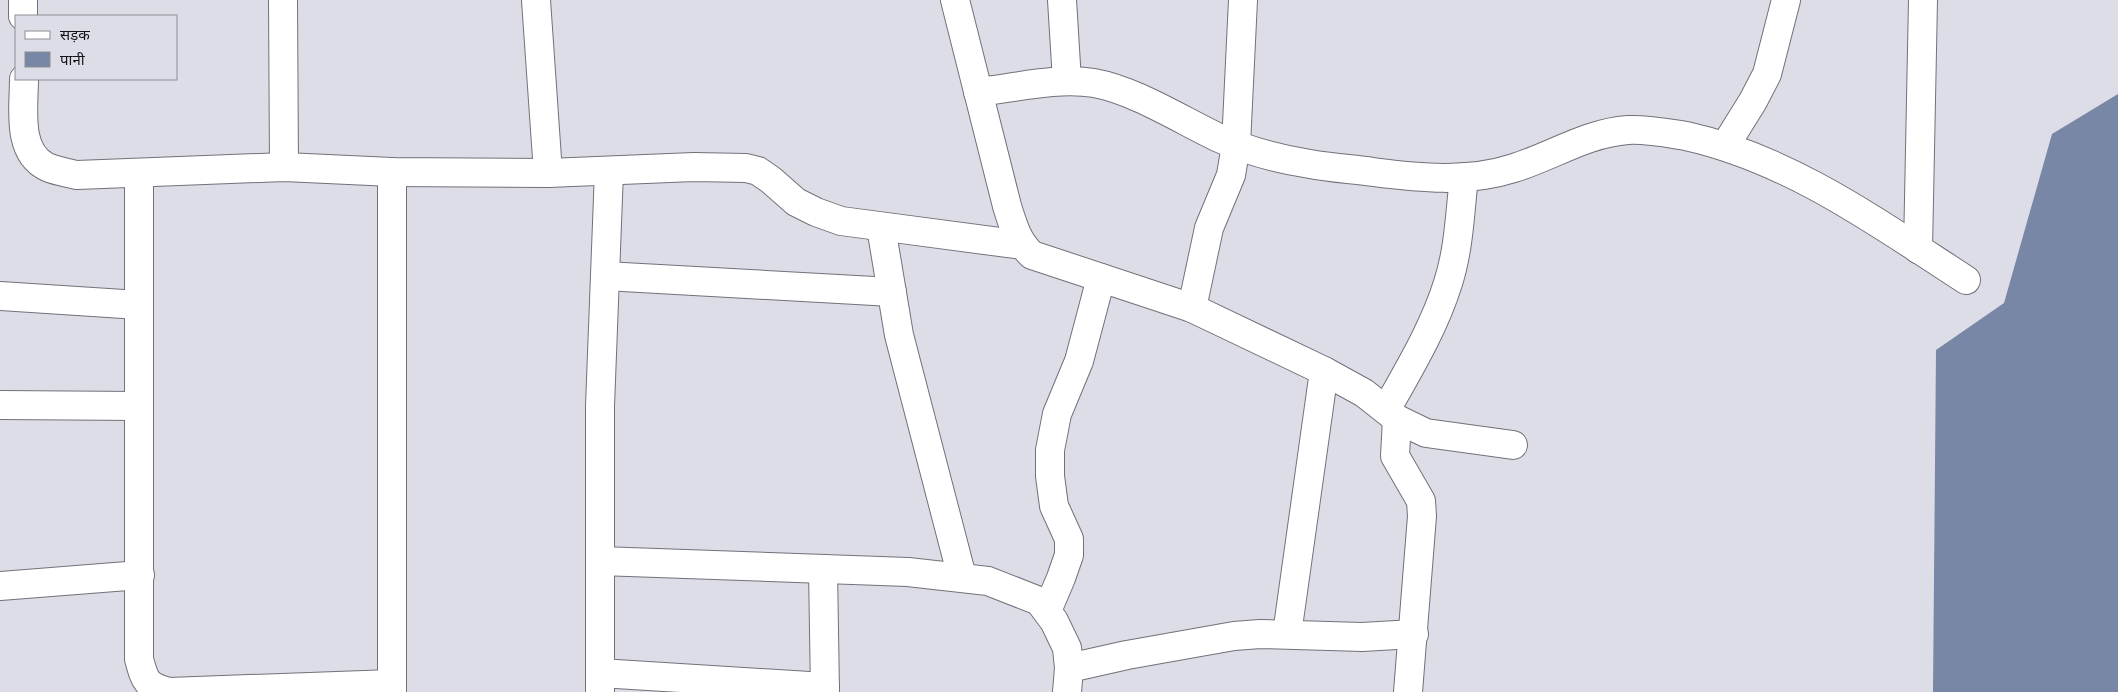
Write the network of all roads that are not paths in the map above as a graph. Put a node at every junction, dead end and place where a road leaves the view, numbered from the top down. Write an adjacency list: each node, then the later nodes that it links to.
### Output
1 (23, 0): 9 (street)
2 (282, 0): 15 (street)
3 (536, 0): 19 (street)
4 (955, 0): 12 (street)
5 (1062, 0): 11 (street)
6 (1242, 0): 13 (street)
7 (1786, 0): 14 (street)
8 (1923, 0): 23 (street)
9 (23, 15)
10 (24, 80): 18 (street)
11 (1067, 81): 12 (street); 13 (street)
12 (978, 92): 22 (street)
13 (1236, 145): 20 (street); 30 (street)
14 (1725, 146): 20 (street); 23 (street)
15 (284, 167): 17 (street); 18 (street)
16 (609, 171): 19 (street); 21 (street); 24 (street)
17 (392, 172): 19 (street); 46 (street)
18 (139, 173): 29 (street)
19 (548, 173)
20 (1464, 177): 34 (street)
21 (881, 227): 22 (street); 27 (street)
22 (1022, 245): 25 (street)
23 (1918, 249): 26 (street)
24 (605, 276): 27 (street); 36 (street)
25 (1101, 278): 30 (street); 41 (street)
26 (1966, 280)
27 (892, 292): 39 (street)
28 (0, 296): 29 (street)
29 (139, 305): 33 (street)
30 (1192, 308): 31 (street)
31 (1324, 370): 34 (street); 42 (street)
32 (0, 405): 33 (street)
33 (139, 406): 38 (street)
34 (1391, 414): 35 (street); 43 (street)
35 (1513, 445)
36 (600, 561): 37 (street); 45 (street)
37 (823, 569): 39 (street); 47 (street)
38 (140, 575): 40 (street); 48 (street)
39 (962, 577): 41 (street)
40 (0, 586)
41 (1047, 611): 44 (street)
42 (1287, 634): 43 (street); 44 (street)
43 (1414, 634): 49 (street)
44 (1068, 680)
45 (600, 682): 47 (street)
46 (392, 688): 48 (street)
47 (825, 689)
48 (210, 691)
49 (1408, 692)

